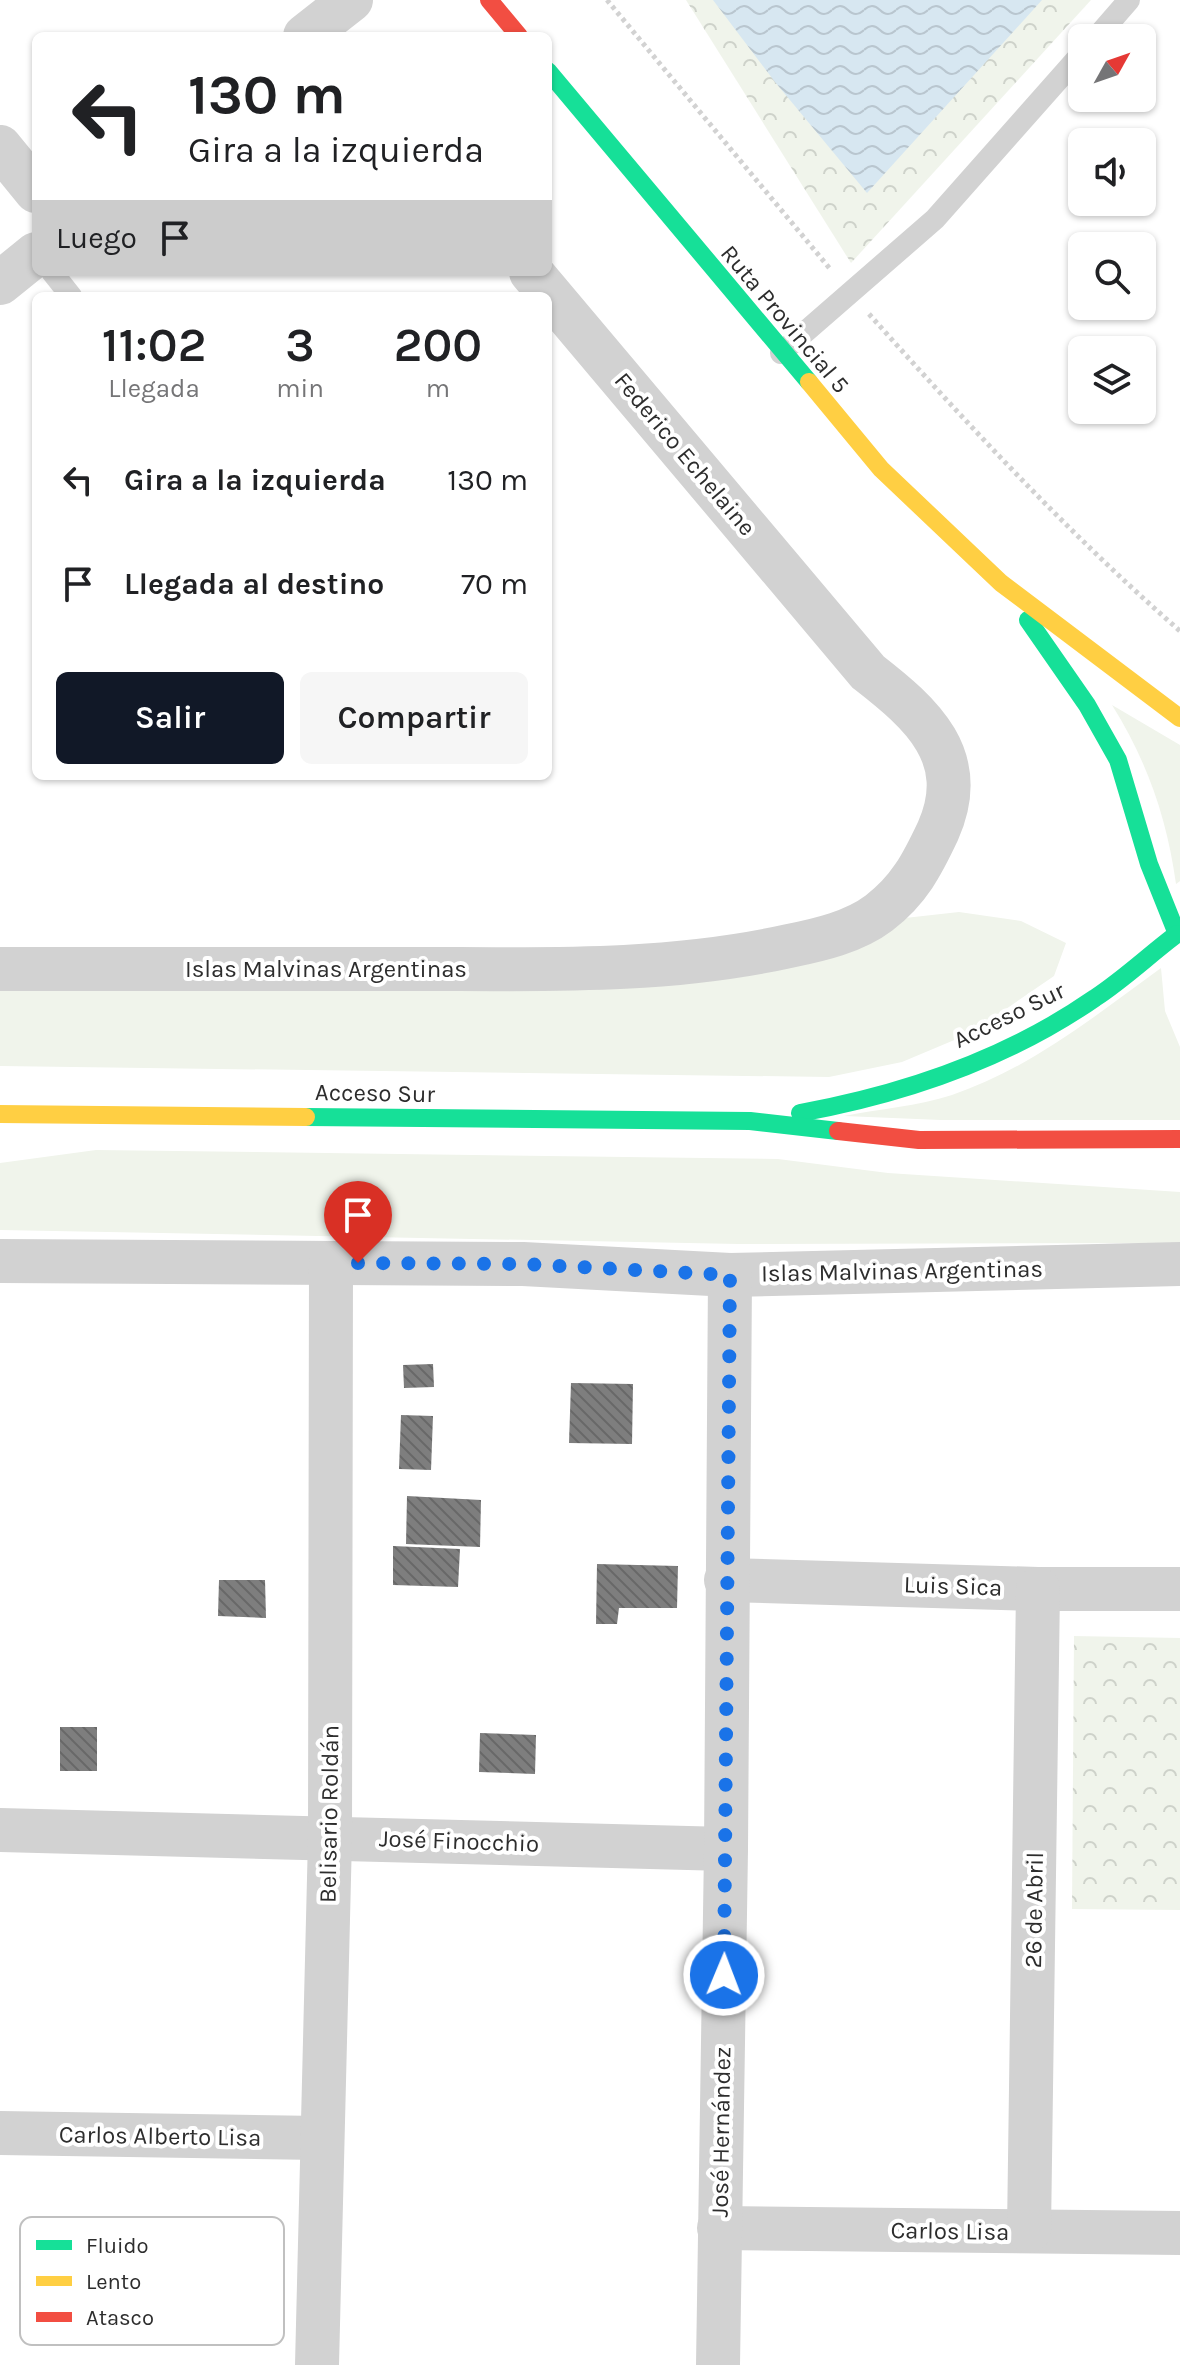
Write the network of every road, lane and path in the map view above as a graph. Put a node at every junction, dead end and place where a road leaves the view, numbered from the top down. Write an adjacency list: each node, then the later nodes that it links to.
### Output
1 (489, 0): 5 (main road)
2 (607, 0): 16 (path)
3 (1129, 0): 4 (lane)
4 (1108, 24)
5 (516, 32)
6 (1068, 69): 16 (lane)
7 (552, 76): 18 (main road, Ruta Provincial 5)
8 (0, 147): 9 (street)
9 (32, 186)
10 (32, 257): 13 (street)
11 (55, 276): 14 (lane)
12 (534, 276): 15 (street, Federico Echelaine)
13 (0, 283)
14 (68, 292)
15 (548, 292)
16 (851, 294): 18 (lane); 20 (path)
17 (552, 297): 24 (street, Federico Echelaine)
18 (781, 353): 19 (main road, Ruta Provincial 5)
19 (1001, 583): 21 (main road, Ruta Provincial 5); 22 (main road, Ruta Provincial 5)
20 (1180, 631)
21 (1180, 718)
22 (1178, 931): 23 (main road, Ruta Provincial 5); 27 (main road, Acceso Sur)
23 (1180, 960)
24 (700, 962): 25 (street, Islas Malvinas Argentinas)
25 (0, 969)
26 (0, 1114): 27 (main road, Acceso Sur)
27 (750, 1121): 29 (main road, Acceso Sur)
28 (1180, 1139): 29 (main road, Acceso Sur)
29 (1061, 1141): 30 (main road)
30 (1150, 1157)
31 (0, 1261): 32 (street, Islas Malvinas Argentinas)
32 (331, 1263): 34 (street, Islas Malvinas Argentinas); 39 (street, Belisario Roldán)
33 (1180, 1264): 34 (street, Islas Malvinas Argentinas)
34 (730, 1275): 35 (street, José Hernández)
35 (726, 1580): 36 (street, Luis Sica); 40 (street, José Hernández)
36 (1038, 1589): 37 (street, Luis Sica); 44 (street, 26 de Abril)
37 (1180, 1589)
38 (0, 1830): 39 (street, José Finocchio)
39 (330, 1838): 40 (street, José Finocchio); 42 (street, Belisario Roldán)
40 (726, 1849): 43 (street, José Hernández)
41 (0, 2133): 42 (street, Carlos Alberto Lisa)
42 (320, 2138): 46 (street, Belisario Roldán)
43 (719, 2228): 44 (street, Carlos Lisa); 47 (street, José Hernández)
44 (1029, 2231): 45 (street, Carlos Lisa)
45 (1180, 2233)
46 (317, 2365)
47 (718, 2365)

